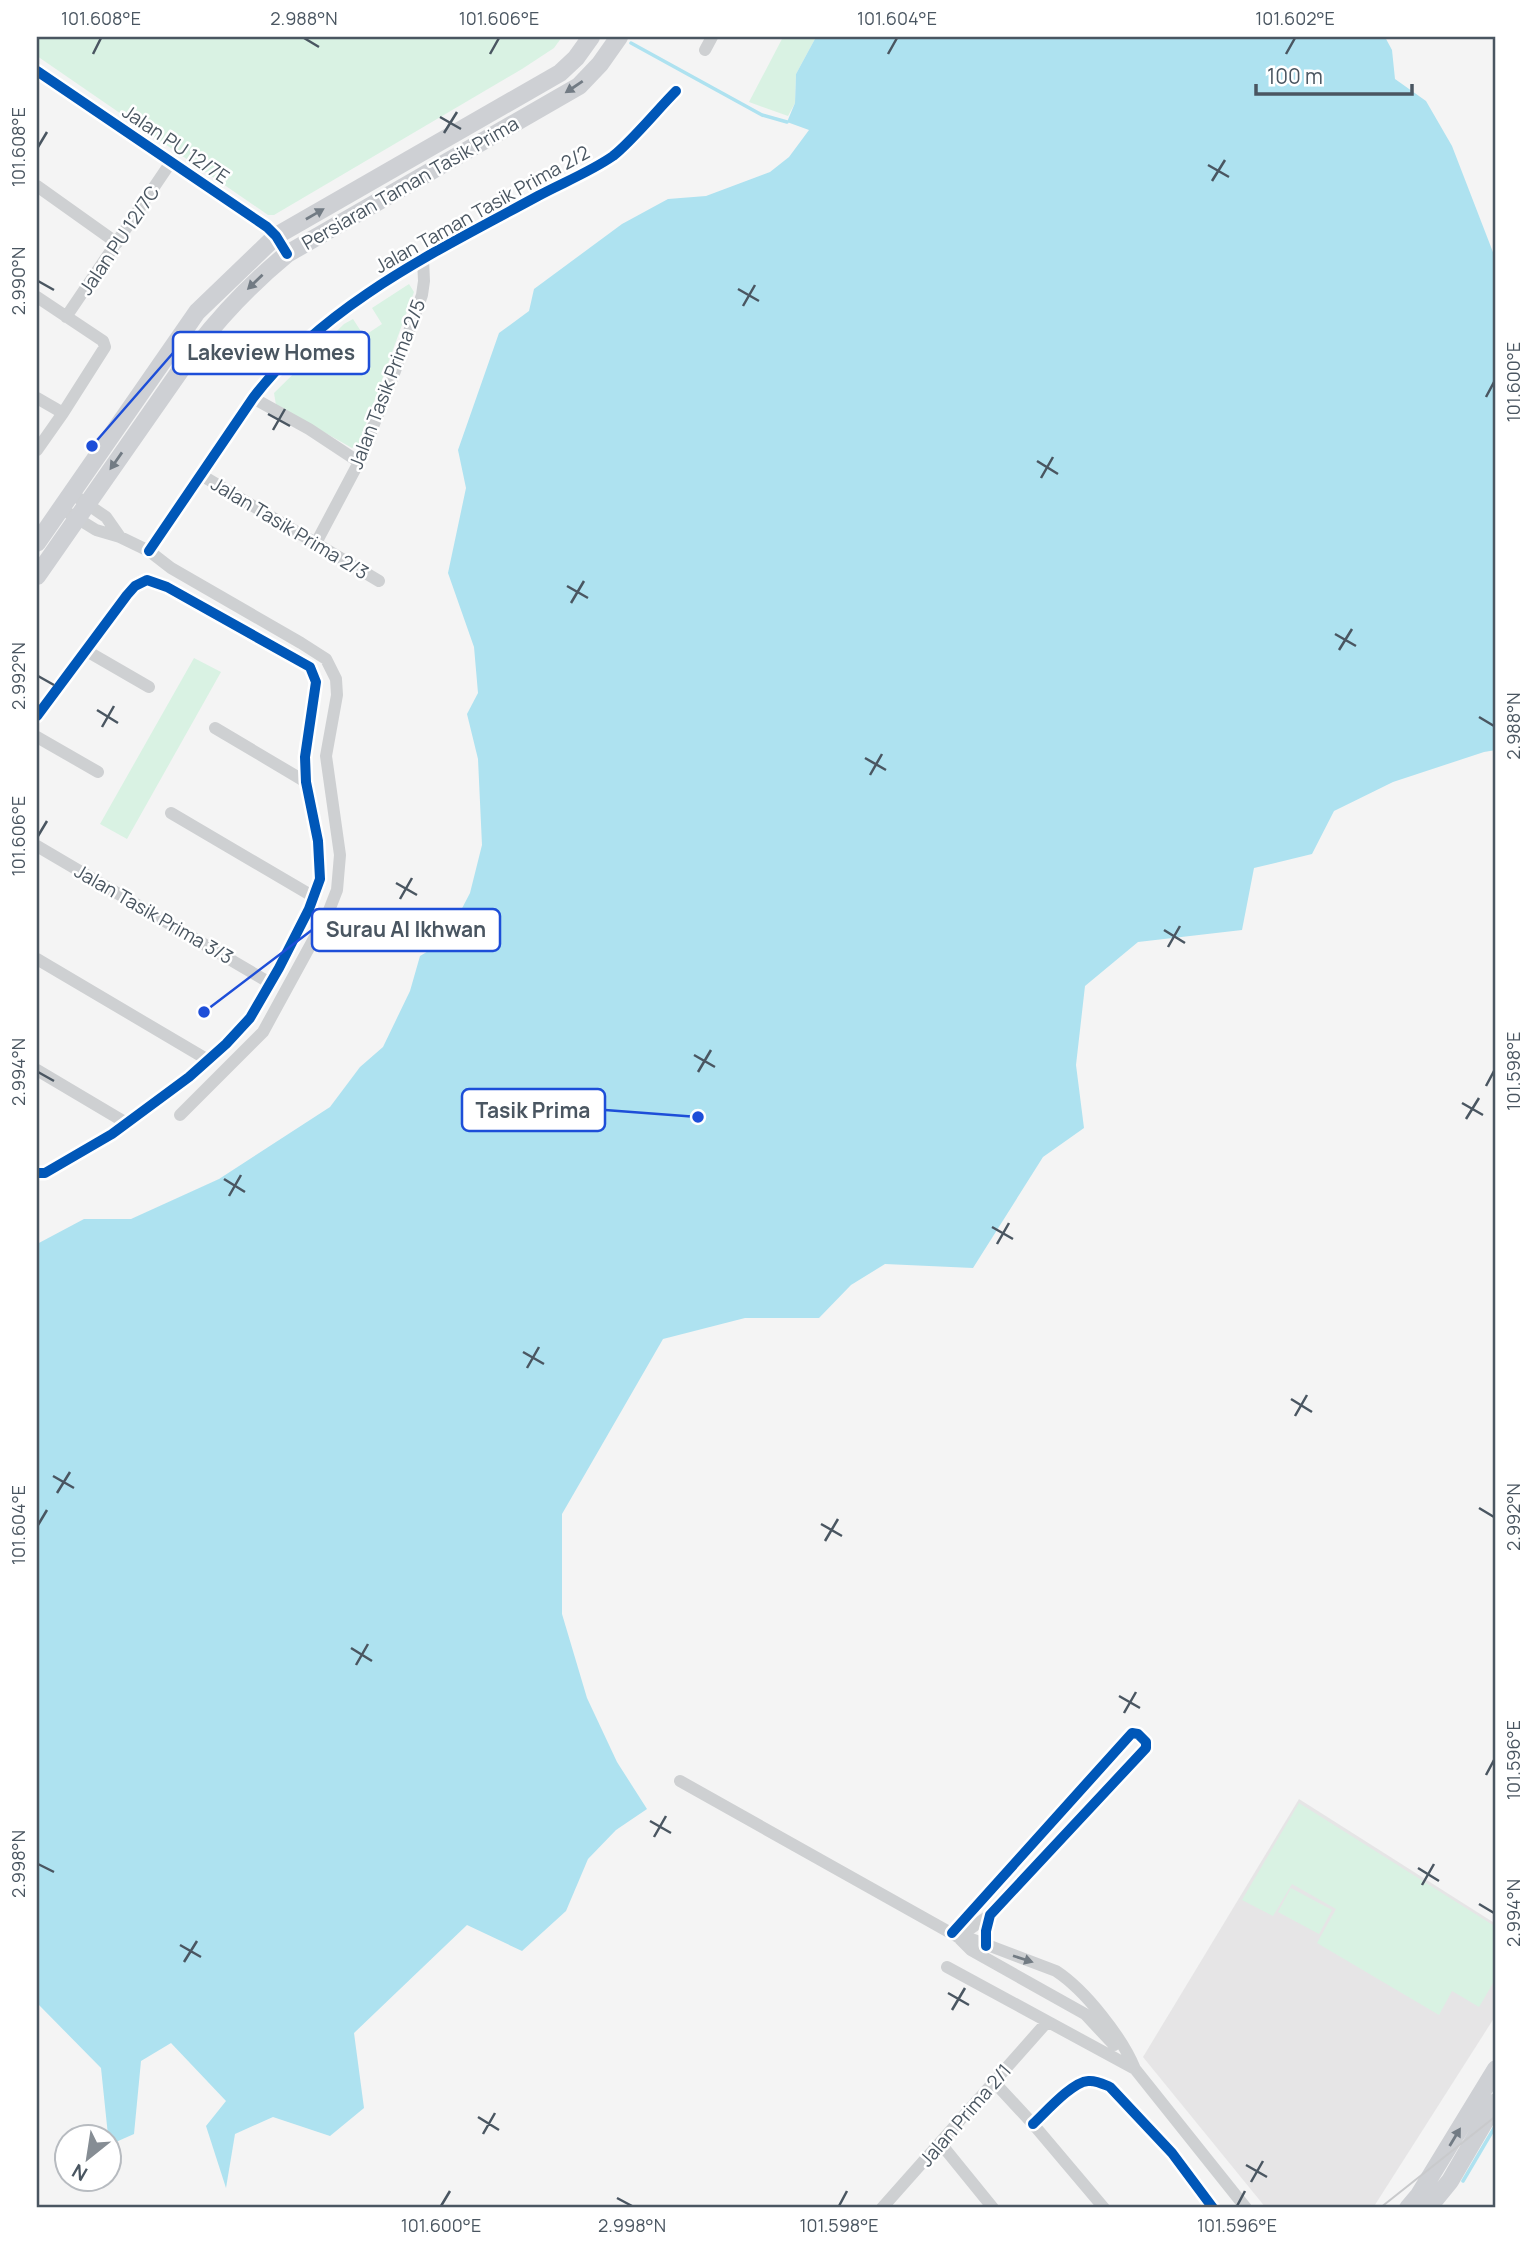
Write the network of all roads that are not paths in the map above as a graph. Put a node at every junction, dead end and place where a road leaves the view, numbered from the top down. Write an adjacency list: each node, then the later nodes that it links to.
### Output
1 (591, 37): 9 (main road, Persiaran Taman Tasik Prima, one-way to 1)
2 (619, 37): 11 (main road, Persiaran Taman Tasik Prima, one-way to 11)
3 (712, 37): 4 (street)
4 (705, 50)
5 (37, 71): 7 (street, Jalan PU 12/7E)
6 (676, 91): 12 (street, Jalan Taman Tasik Prima 2/2)
7 (171, 162): 9 (street, Jalan PU 12/7E); 10 (street, Jalan PU 12/7C)
8 (37, 186): 10 (street)
9 (276, 236): 11 (street, Jalan PU 12/7E); 21 (main road, Persiaran Taman Tasik Prima)
10 (117, 243): 14 (street, Jalan PU 12/7C)
11 (287, 254): 22 (main road, Persiaran Taman Tasik Prima, one-way to 22)
12 (423, 259): 16 (street, Jalan Taman Tasik Prima 2/2); 19 (street, Jalan Tasik Prima 2/5)
13 (37, 297): 14 (street)
14 (66, 317): 17 (street)
15 (37, 398): 17 (street)
16 (253, 398): 19 (street); 20 (street, Jalan Taman Tasik Prima 2/2)
17 (63, 413): 18 (street)
18 (37, 450)
19 (359, 462): 24 (street, Jalan Tasik Prima 2/5)
20 (201, 475): 24 (street, Jalan Tasik Prima 2/3); 25 (street, Jalan Taman Tasik Prima 2/2)
21 (66, 500): 22 (street); 23 (main road, Persiaran Taman Tasik Prima)
22 (81, 511): 25 (street); 26 (main road, Persiaran Taman Tasik Prima)
23 (37, 543)
24 (316, 543): 27 (street, Jalan Tasik Prima 2/3)
25 (149, 551): 42 (street)
26 (37, 576)
27 (379, 581)
28 (85, 650): 29 (street); 30 (street); 34 (street)
29 (149, 687)
30 (37, 716)
31 (215, 728): 34 (street)
32 (37, 737): 33 (street)
33 (98, 772)
34 (306, 782): 37 (street)
35 (171, 813): 37 (street)
36 (37, 846): 39 (street, Jalan Tasik Prima 3/3)
37 (314, 897): 39 (street)
38 (37, 958): 40 (street)
39 (270, 983): 40 (street)
40 (208, 1060): 43 (street)
41 (37, 1070): 43 (street)
42 (180, 1115)
43 (128, 1124): 44 (street)
44 (37, 1173)
45 (680, 1781): 47 (street)
46 (990, 1915): 47 (street); 47 (street); 48 (street)
47 (955, 1935): 48 (street); 51 (street)
48 (986, 1946): 52 (street, one-way to 52)
49 (947, 1967): 50 (street)
50 (1047, 2022): 51 (street); 54 (street, Jalan Prima 2/1)
51 (1116, 2059): 52 (street)
52 (1135, 2069): 63 (street)
53 (1496, 2069): 64 (main road, one-way to 53)
54 (995, 2082): 56 (street); 57 (street, Jalan Prima 2/1)
55 (1496, 2102): 58 (main road)
56 (1033, 2124): 61 (street); 62 (street)
57 (941, 2144): 59 (street, Jalan Prima 2/1); 60 (street)
58 (1450, 2181): 65 (main road); 66 (main road)
59 (882, 2208)
60 (993, 2208)
61 (1104, 2208)
62 (1213, 2208)
63 (1246, 2208)
64 (1408, 2208)
65 (1428, 2208)
66 (1448, 2208)

